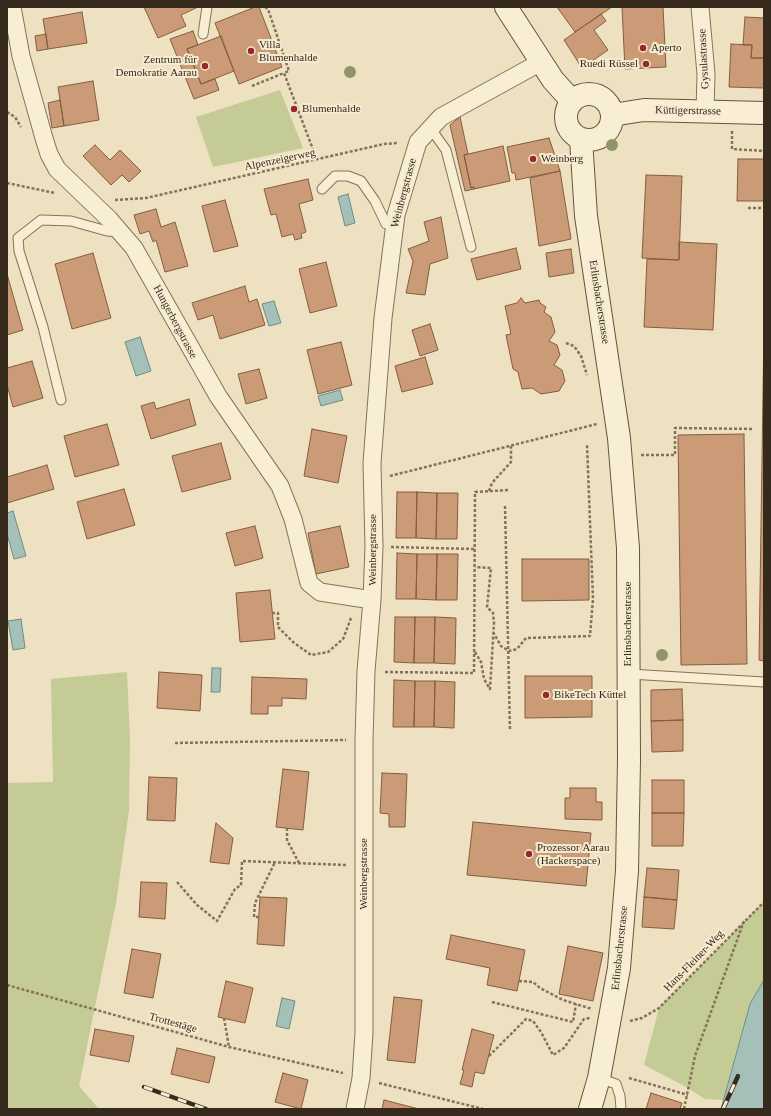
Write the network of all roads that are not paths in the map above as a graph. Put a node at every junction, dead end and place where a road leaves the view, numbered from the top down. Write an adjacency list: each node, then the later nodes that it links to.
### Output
1 (12, 7): 15 (street, Hungerbergstrasse)
2 (207, 7): 5 (lane)
3 (506, 7): 6 (main road)
4 (700, 7): 8 (street, Gysulastrasse)
5 (203, 34)
6 (541, 62): 7 (main road); 11 (street, Weinbergstrasse)
7 (572, 101): 10 (main road); 12 (main road)
8 (705, 112): 9 (main road, Küttigerstrasse); 10 (main road, Küttigerstrasse)
9 (764, 113)
10 (612, 115): 12 (main road)
11 (431, 129): 14 (street, Weinbergstrasse); 16 (lane)
12 (581, 139): 19 (main road, Erlinsbacherstrasse)
13 (322, 188): 14 (lane)
14 (394, 224): 18 (street, Weinbergstrasse)
15 (121, 233): 17 (lane); 18 (street, Hungerbergstrasse)
16 (471, 248)
17 (61, 400)
18 (365, 598): 22 (street, Weinbergstrasse)
19 (628, 674): 20 (lane); 21 (main road, Erlinsbacherstrasse)
20 (764, 682)
21 (599, 1078): 23 (main road, Erlinsbacherstrasse); 24 (lane)
22 (355, 1109)
23 (590, 1109)
24 (621, 1109)

